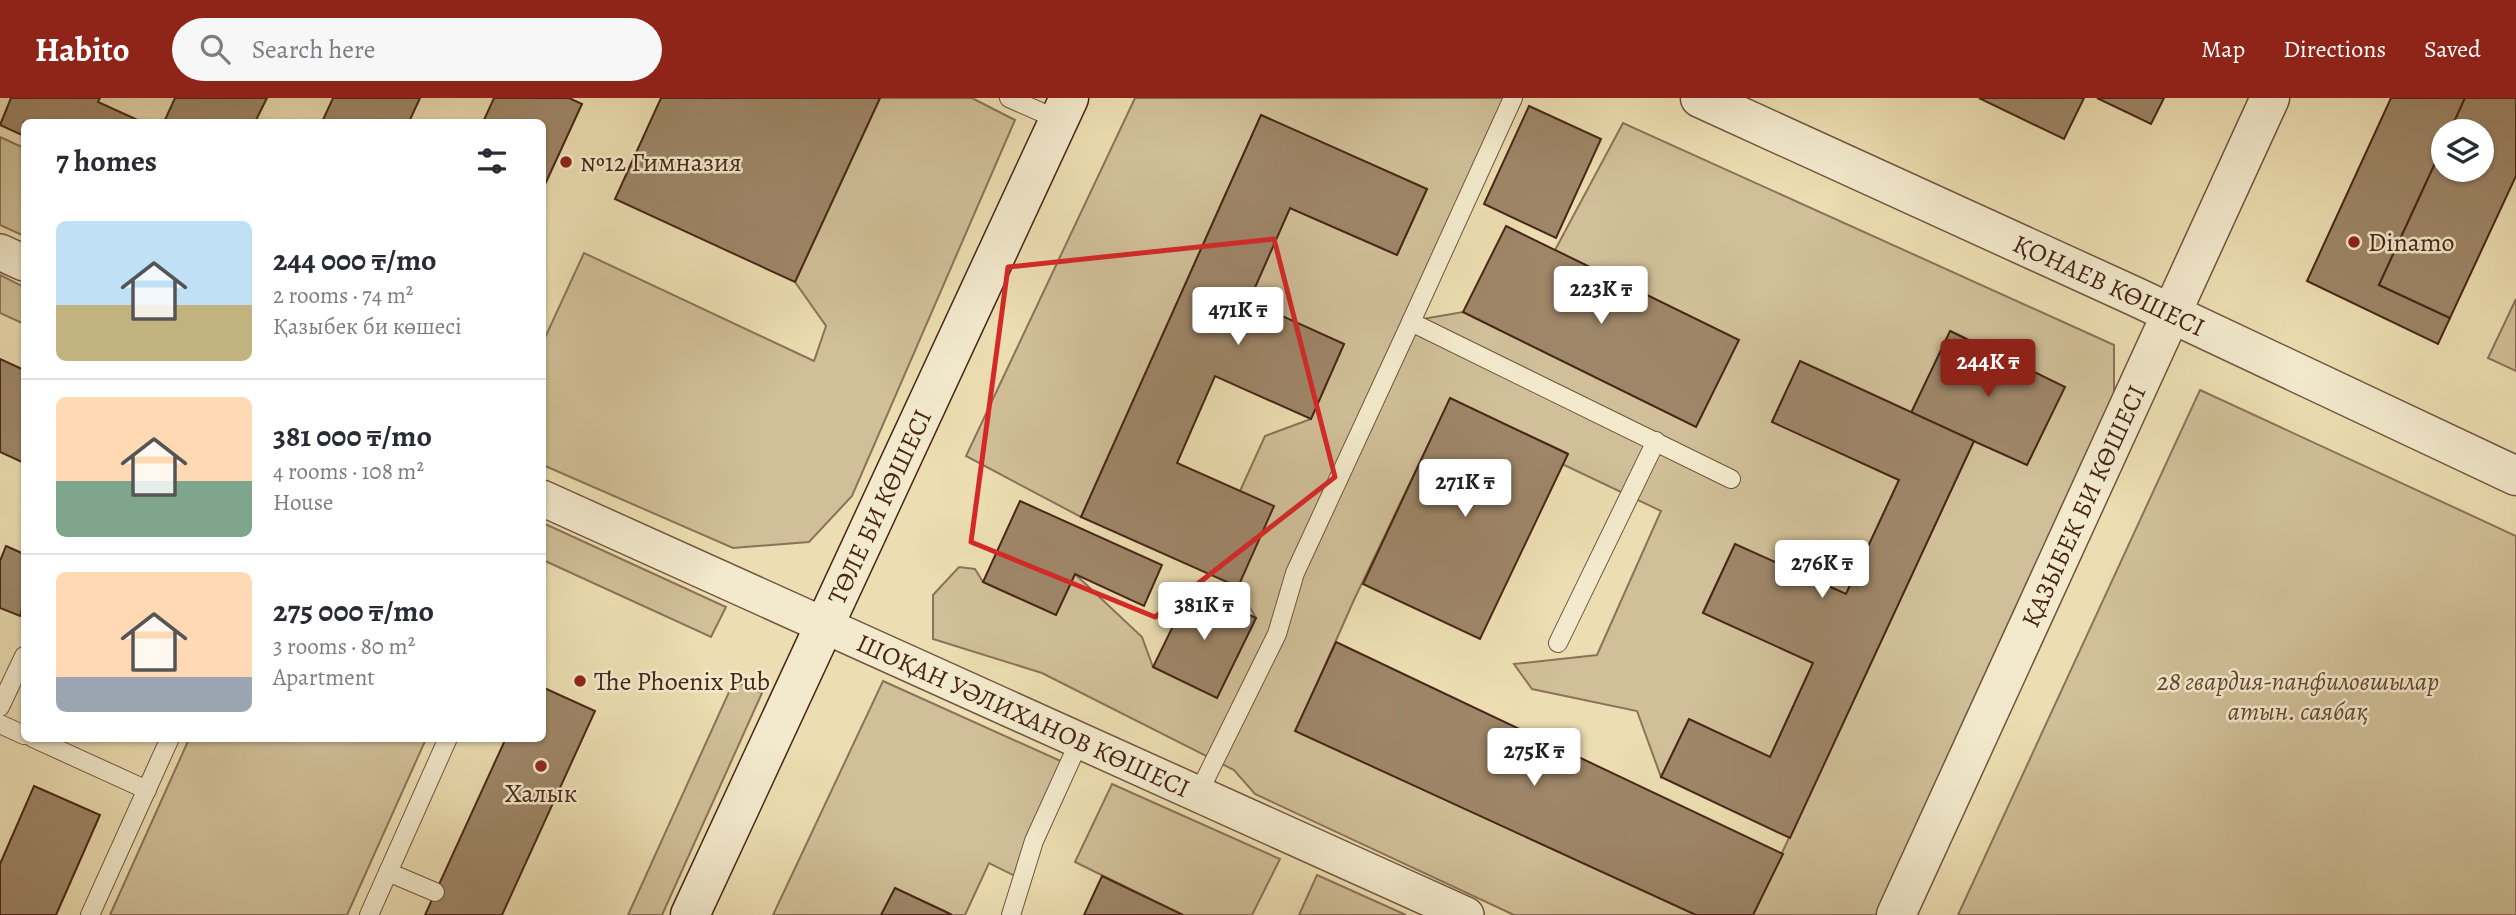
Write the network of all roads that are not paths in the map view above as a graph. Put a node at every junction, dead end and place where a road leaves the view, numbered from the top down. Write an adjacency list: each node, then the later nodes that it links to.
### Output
1 (1009, 98): 5 (lane)
2 (1513, 98): 9 (lane)
3 (1700, 98): 8 (street, ҚОНАЕВ КӨШЕСІ)
4 (2270, 98): 8 (street, ҚАЗЫБЕК БИ КӨШЕСІ)
5 (1064, 109): 14 (street, ТӨЛЕ БИ КӨШЕСІ)
6 (0, 252): 7 (street)
7 (21, 262)
8 (2171, 314): 11 (street, ҚОНАЕВ КӨШЕСІ); 33 (street, ҚАЗЫБЕК БИ КӨШЕСІ)
9 (1411, 322): 10 (lane); 25 (lane)
10 (1656, 441): 12 (lane); 15 (lane)
11 (2516, 476)
12 (1731, 478)
13 (546, 500): 14 (street, ШОҚАН УӘЛИХАНОВ КӨШЕСІ)
14 (822, 625): 23 (street, ШОҚАН УӘЛИХАНОВ КӨШЕСІ); 30 (street, ТӨЛЕ БИ КӨШЕСІ)
15 (1558, 643)
16 (21, 662): 17 (lane)
17 (0, 707)
18 (0, 724): 19 (lane)
19 (21, 734)
20 (42, 742): 24 (lane)
21 (168, 742): 24 (lane)
22 (446, 742): 26 (lane)
23 (1079, 742): 25 (street, ШОҚАН УӘЛИХАНОВ КӨШЕСІ); 31 (lane)
24 (147, 790): 28 (lane)
25 (1198, 794): 32 (street, ШОҚАН УӘЛИХАНОВ КӨШЕСІ)
26 (388, 872): 27 (lane); 29 (lane)
27 (435, 892)
28 (90, 915)
29 (369, 915)
30 (690, 915)
31 (1011, 915)
32 (1466, 915)
33 (1896, 915)

